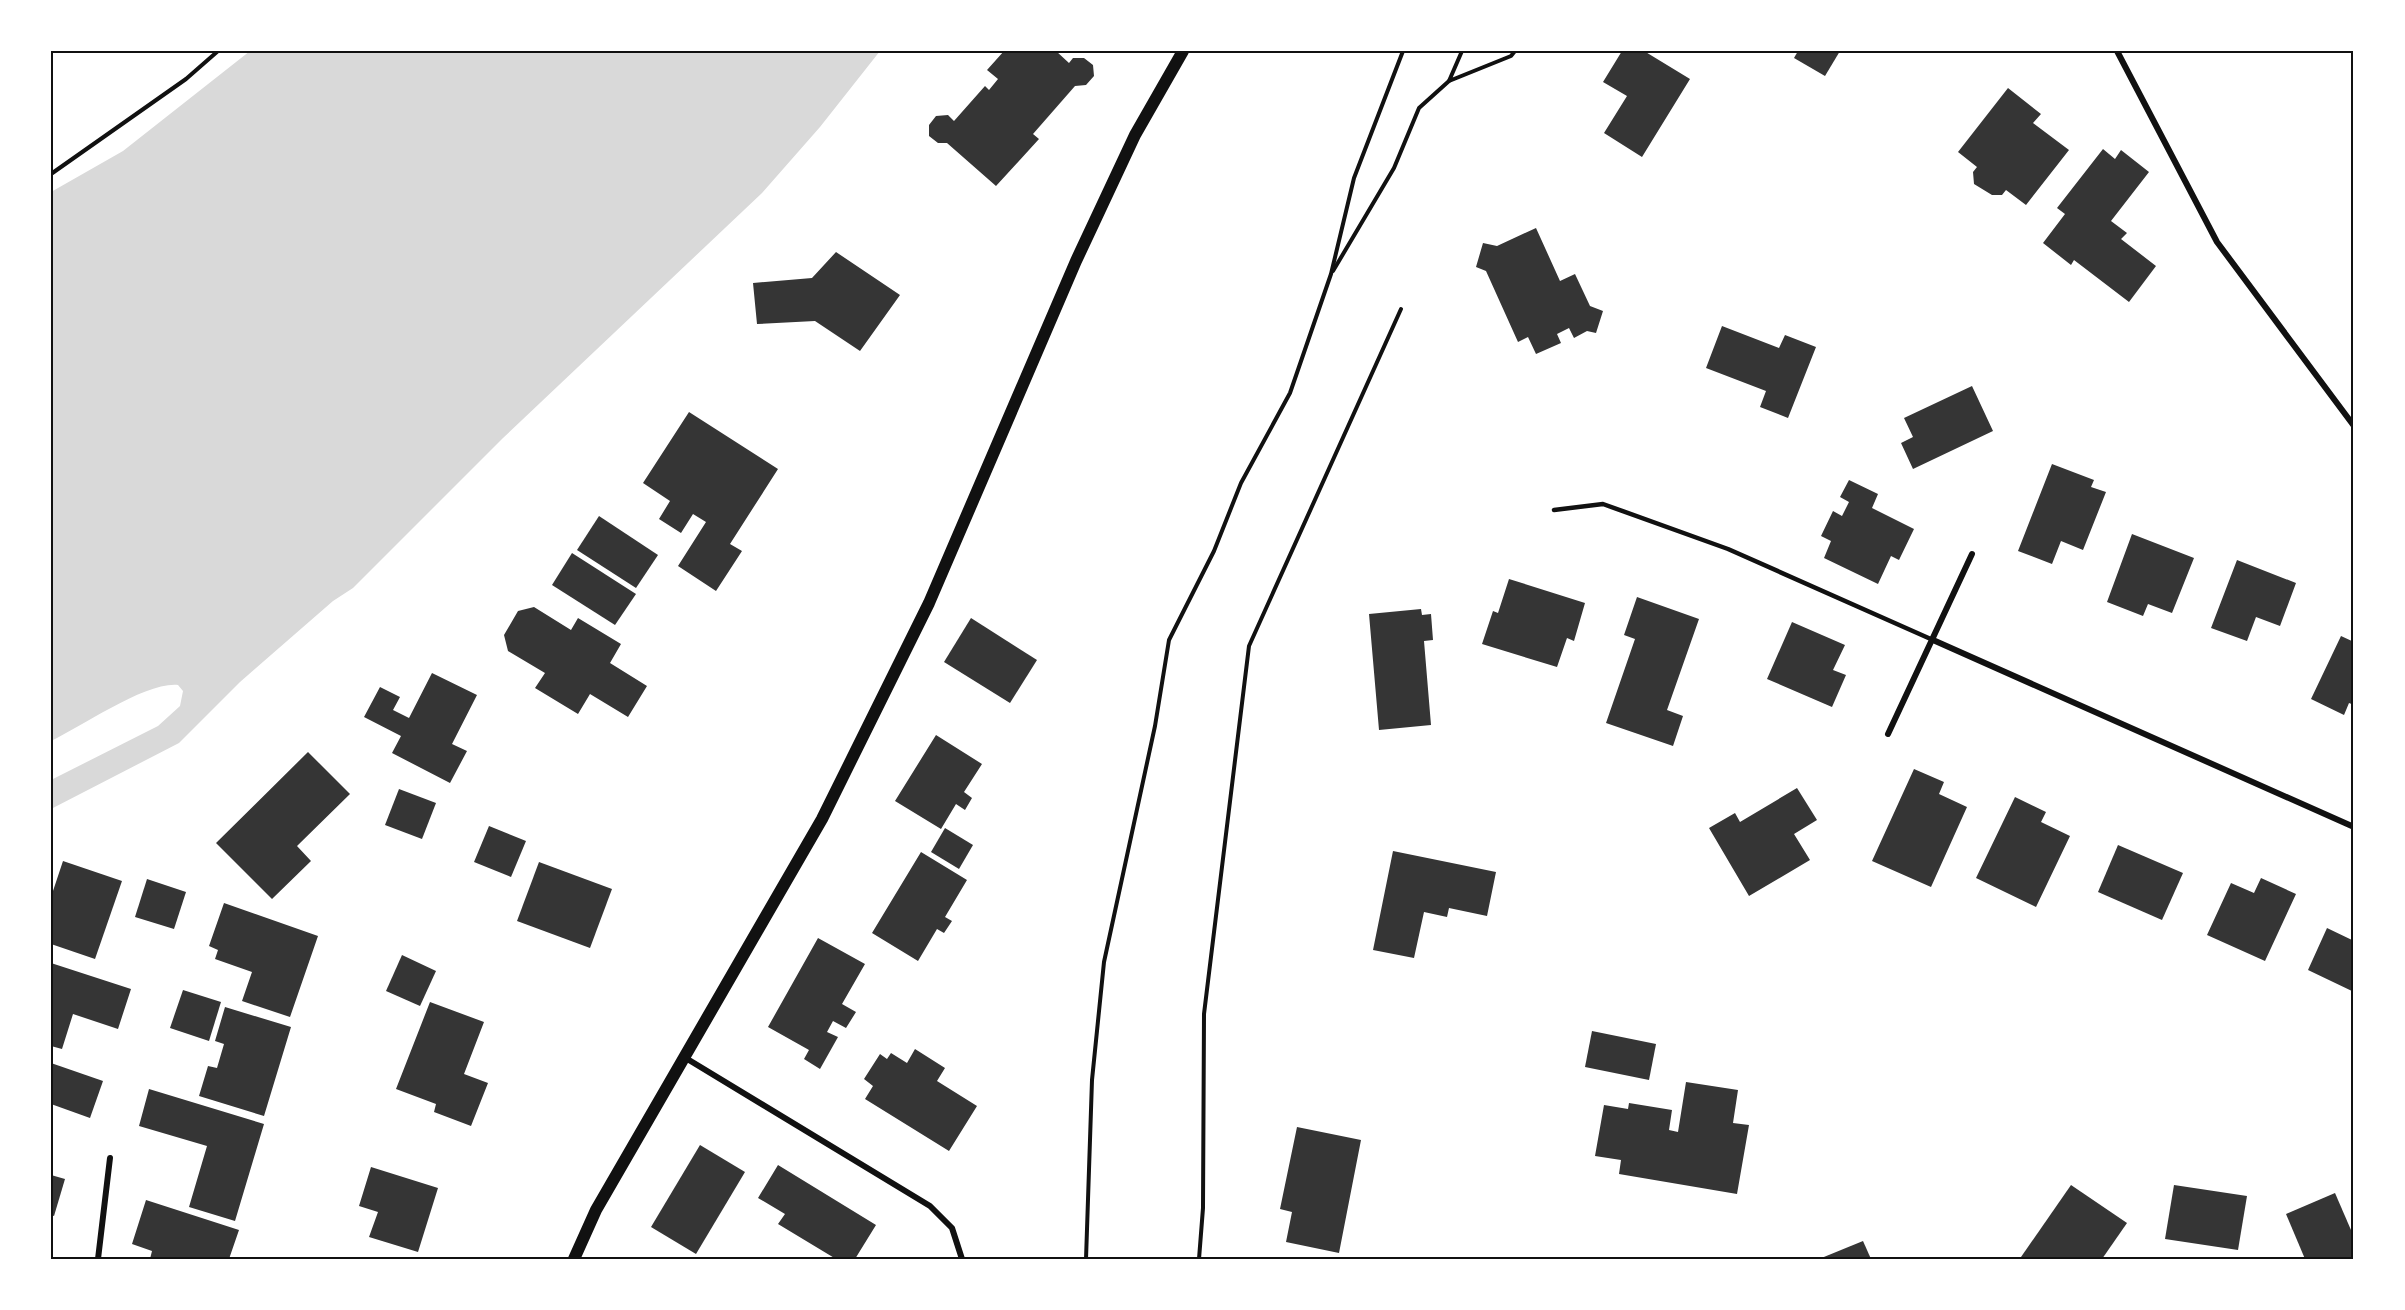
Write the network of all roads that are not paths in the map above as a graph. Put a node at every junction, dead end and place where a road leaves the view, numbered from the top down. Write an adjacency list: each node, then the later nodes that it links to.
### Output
1 (1183, 51): 9 (main road)
2 (2117, 51): 3 (street)
3 (2354, 426)
4 (1554, 510): 6 (lane)
5 (1972, 554): 6 (street)
6 (1933, 640): 7 (street); 8 (street)
7 (1888, 734)
8 (2354, 827)
9 (684, 1057): 12 (main road); 13 (street)
10 (110, 1158): 11 (street)
11 (98, 1259)
12 (574, 1259)
13 (962, 1259)

